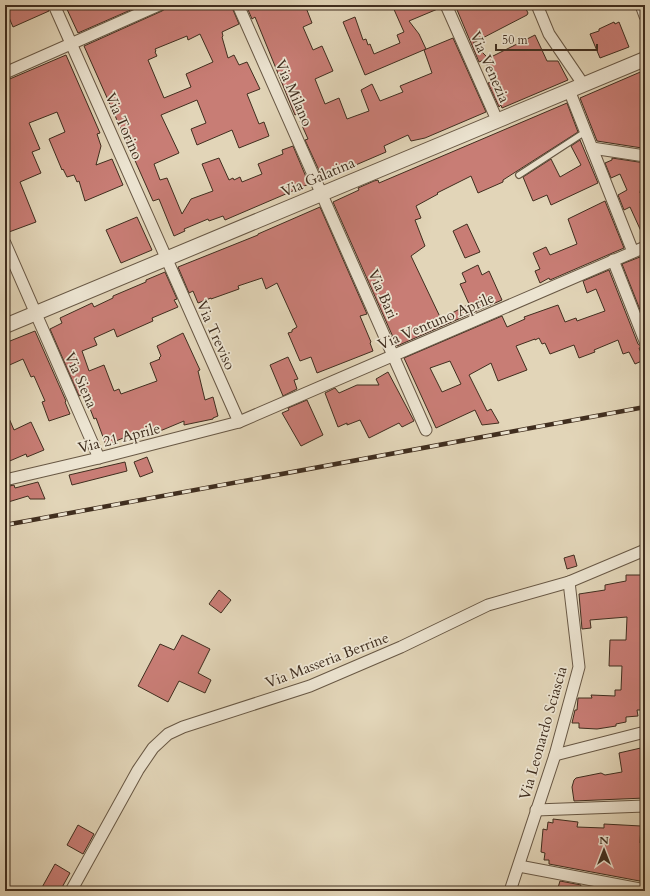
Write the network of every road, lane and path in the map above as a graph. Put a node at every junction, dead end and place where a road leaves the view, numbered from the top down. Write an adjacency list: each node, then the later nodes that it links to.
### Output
1 (54, 5): 8 (street, Via Torino)
2 (159, 5): 8 (street)
3 (238, 5): 18 (street, Via Milano)
4 (446, 5): 13 (street, Via Venezia)
5 (537, 5): 11 (street)
6 (642, 5): 7 (street)
7 (645, 16)
8 (71, 43): 10 (street); 22 (street, Via Torino)
9 (645, 58): 11 (street, Via Galatina)
10 (5, 73)
11 (583, 84): 12 (street, Via Galatina)
12 (569, 90): 13 (street, Via Galatina); 14 (street)
13 (497, 120): 18 (street, Via Galatina)
14 (585, 132): 15 (street); 17 (lane)
15 (592, 148): 16 (street); 21 (street)
16 (645, 156)
17 (519, 175)
18 (321, 194): 22 (street, Via Galatina); 27 (street, Via Bari)
19 (5, 243): 24 (street, Via Siena)
20 (645, 247): 21 (street, Via Ventuno Aprile)
21 (633, 252): 23 (street, Via Ventuno Aprile)
22 (166, 260): 24 (street, Via Galatina); 28 (street, Via Treviso)
23 (613, 260): 26 (street); 27 (street, Via Ventuno Aprile)
24 (36, 313): 25 (street, Via Galatina); 30 (street, Via Siena)
25 (5, 326)
26 (645, 341)
27 (394, 356): 28 (street, Via Ventuno Aprile); 29 (street, Via Bari)
28 (239, 422): 30 (street, Via 21 Aprile)
29 (426, 430)
30 (99, 458): 31 (street, Via 21 Aprile)
31 (5, 480)
32 (645, 550): 33 (street, Via Masseria Berrine)
33 (569, 582): 35 (street, Via Leonardo Sciascia); 40 (street, Via Masseria Berrine)
34 (645, 732): 35 (street)
35 (555, 755): 37 (street, Via Leonardo Sciascia)
36 (645, 806): 37 (street)
37 (536, 810): 38 (street, Via Leonardo Sciascia)
38 (519, 866): 39 (street); 41 (street, Via Leonardo Sciascia)
39 (639, 889)
40 (71, 891)
41 (510, 891)

